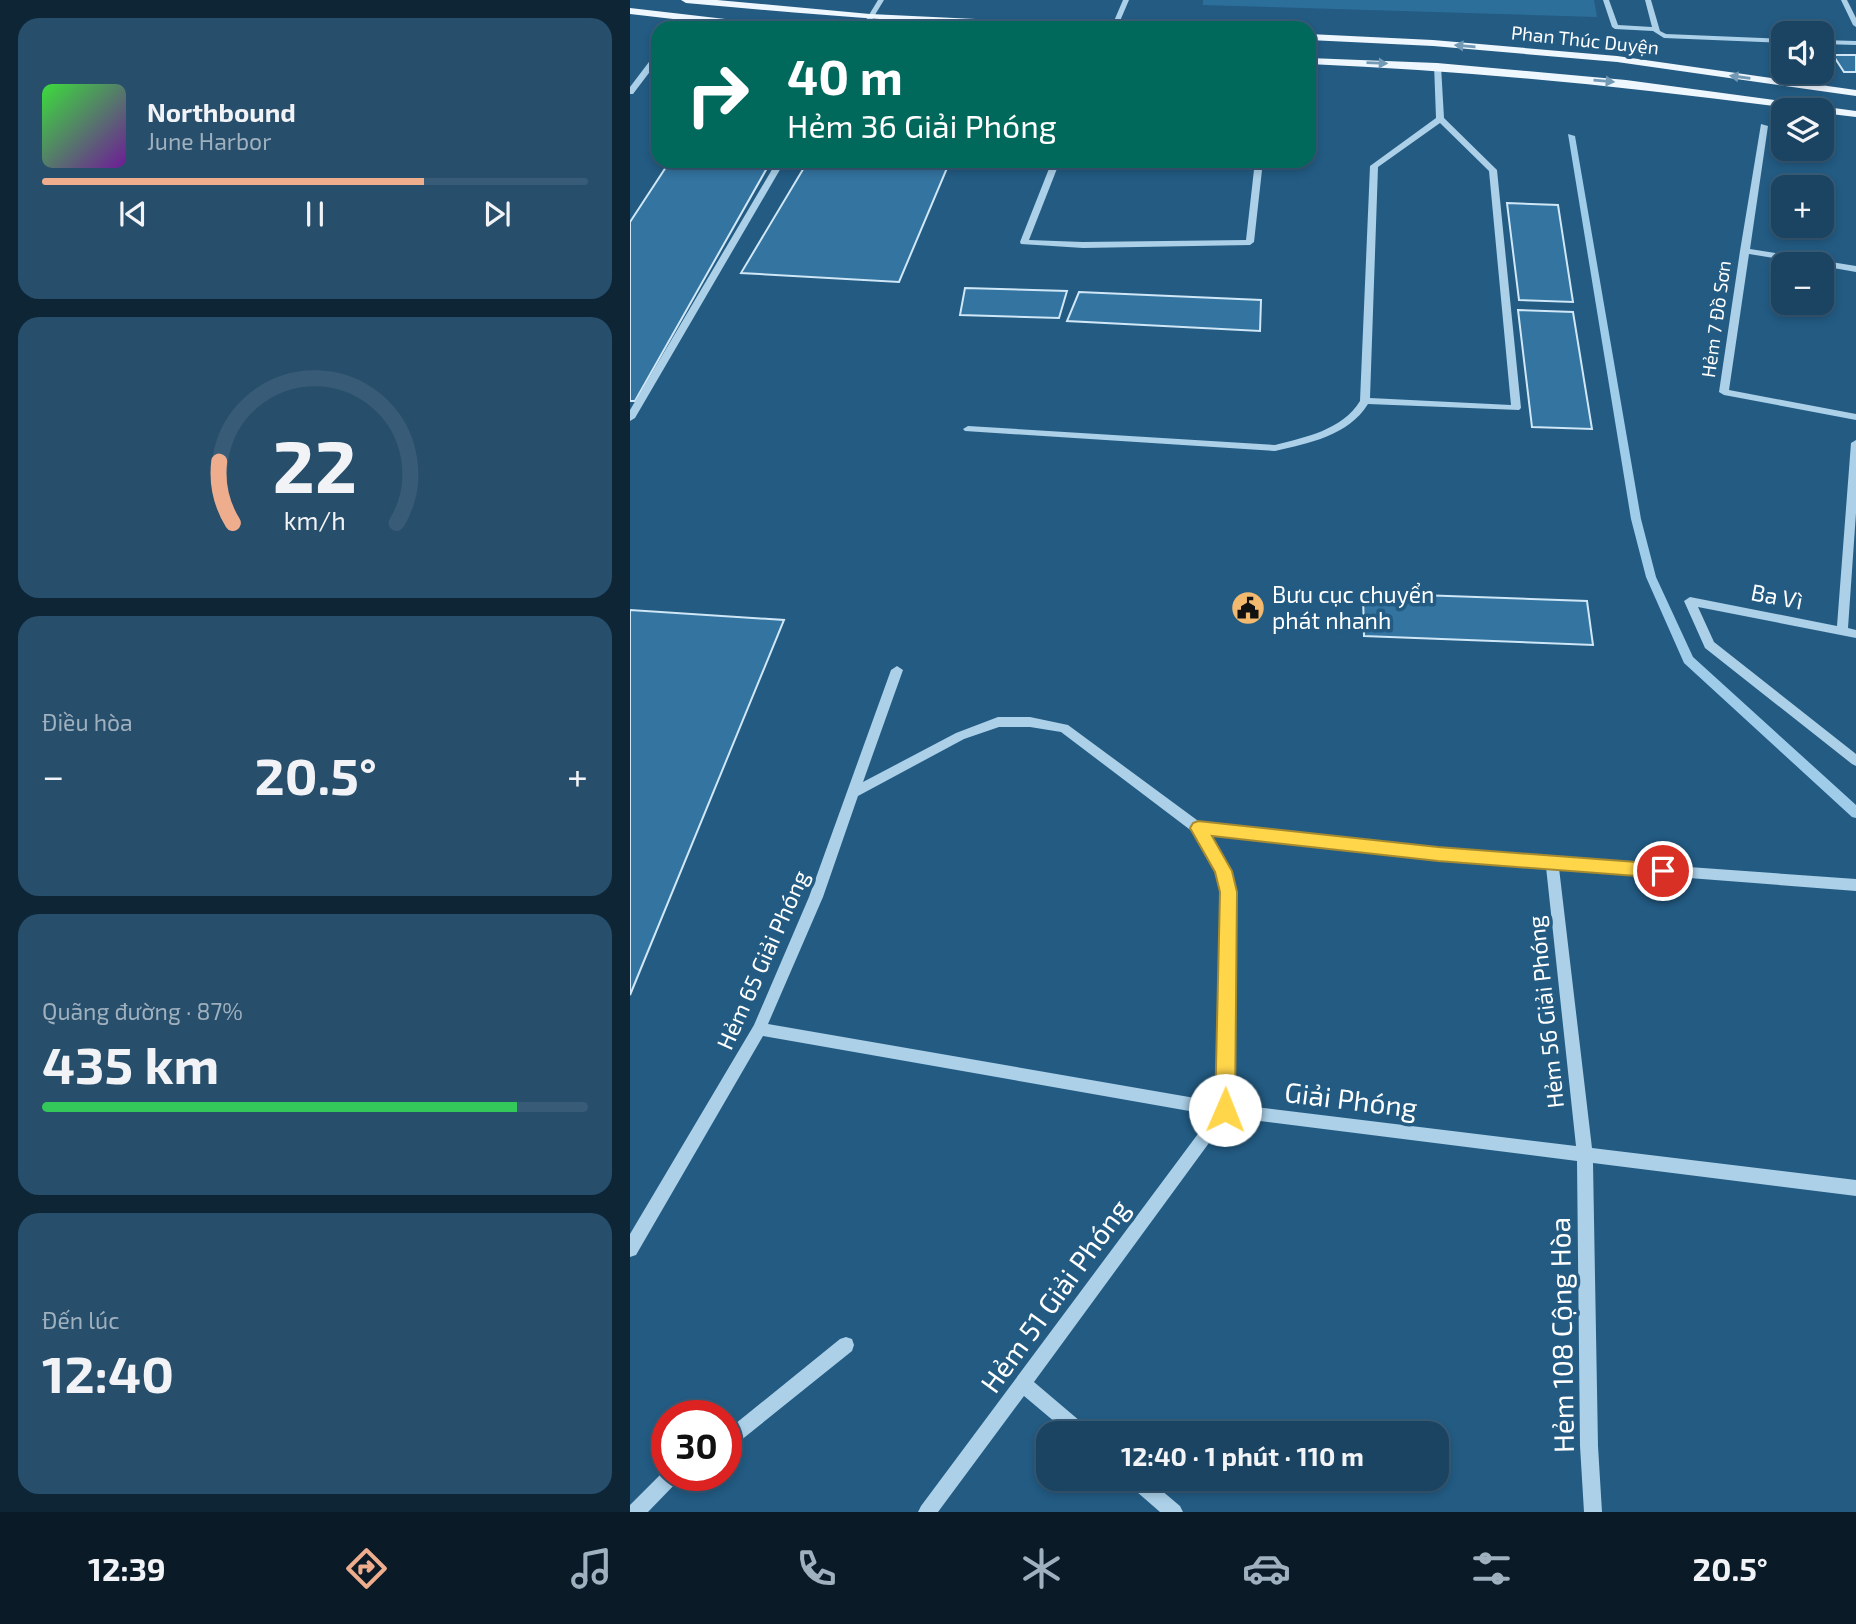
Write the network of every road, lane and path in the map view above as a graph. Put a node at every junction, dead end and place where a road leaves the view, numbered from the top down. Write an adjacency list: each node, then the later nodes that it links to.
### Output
1 (686, 0): 8 (main road)
2 (881, 0): 8 (street)
3 (1126, 0): 12 (street)
4 (1606, 0): 14 (street)
5 (1648, 0): 14 (street)
6 (1844, 0): 13 (street)
7 (630, 11): 9 (main road)
8 (870, 18): 10 (street); 11 (main road)
9 (670, 21)
10 (868, 21)
11 (941, 21)
12 (1117, 21)
13 (1856, 25)
14 (1657, 29): 16 (street)
15 (1316, 37): 23 (main road, Phan Thúc Duyện, one-way to 15)
16 (1771, 41)
17 (1834, 42): 18 (street)
18 (1856, 43)
19 (1316, 61): 21 (main road, Phan Thúc Duyện, one-way to 21)
20 (651, 64): 22 (street)
21 (1437, 66): 24 (main road, Phan Thúc Duyện, one-way to 24); 25 (lane)
22 (630, 92)
23 (1856, 93)
24 (1856, 114)
25 (1440, 119): 32 (lane); 32 (lane)
26 (1764, 125): 30 (street, Hẻm 7 Đồ Sơn)
27 (777, 168): 34 (lane)
28 (1053, 168): 29 (lane)
29 (1258, 168)
30 (1744, 251): 31 (street); 33 (street, Hẻm 7 Đồ Sơn)
31 (1856, 269)
32 (1365, 401): 35 (street)
33 (1856, 417)
34 (630, 418)
35 (968, 429)
36 (1856, 443): 38 (street)
37 (1690, 601): 38 (street, Ba Vì); 41 (lane)
38 (1842, 631): 39 (street, Ba Vì)
39 (1856, 634)
40 (897, 670): 42 (street, Hẻm 65 Giải Phóng)
41 (1856, 761)
42 (853, 793): 43 (street); 46 (street, Hẻm 65 Giải Phóng)
43 (1198, 828): 44 (street); 47 (street)
44 (1552, 863): 45 (street); 48 (street, Hẻm 56 Giải Phóng)
45 (1856, 885)
46 (760, 1029): 47 (street, Giải Phóng); 50 (street, Hẻm 65 Giải Phóng)
47 (1225, 1110): 48 (street, Giải Phóng); 52 (street, Hẻm 51 Giải Phóng)
48 (1585, 1156): 49 (street, Giải Phóng); 60 (street, Hẻm 108 Cộng Hòa)
49 (1856, 1188)
50 (630, 1248)
51 (846, 1345): 54 (lane)
52 (1023, 1384): 53 (street); 58 (street, Hẻm 51 Giải Phóng)
53 (1067, 1421)
54 (742, 1429)
55 (656, 1491): 57 (street)
56 (1149, 1491): 59 (street)
57 (636, 1512)
58 (927, 1512)
59 (1174, 1512)
60 (1593, 1512)

